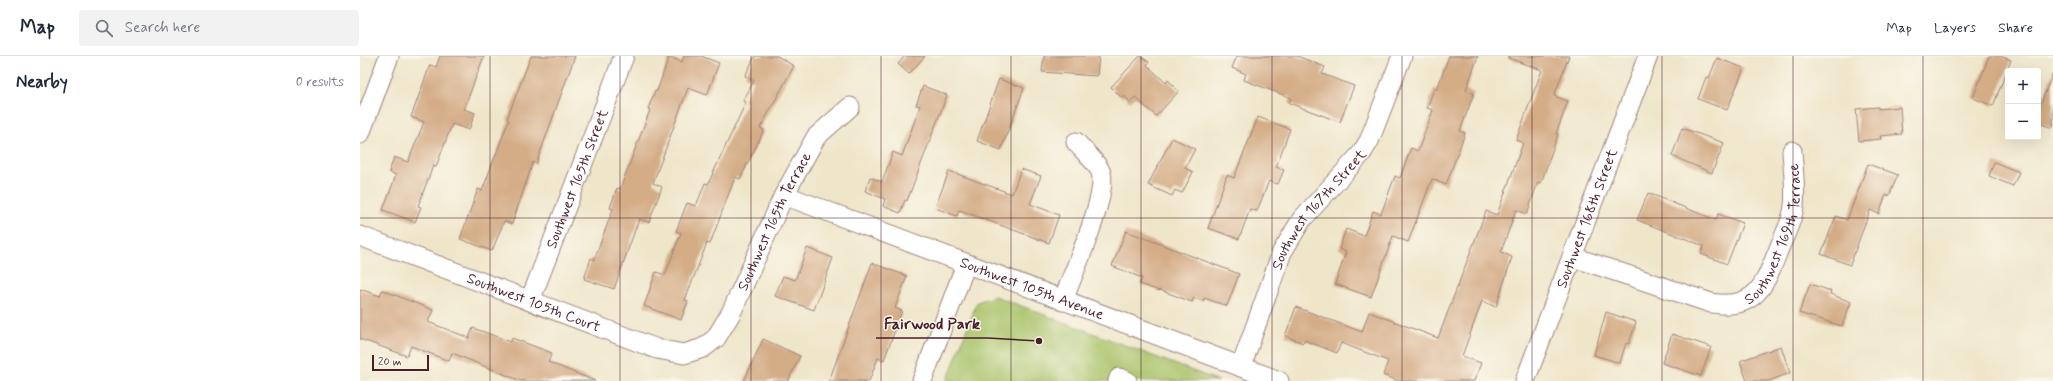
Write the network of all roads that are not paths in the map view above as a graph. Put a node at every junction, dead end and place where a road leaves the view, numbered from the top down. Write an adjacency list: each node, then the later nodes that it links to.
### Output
1 (389, 56): 6 (street)
2 (624, 56): 13 (street, Southwest 165th Street)
3 (1648, 56): 11 (street, Southwest 168th Street)
4 (1401, 57): 16 (street, Southwest 167th Street)
5 (850, 107): 9 (street, Southwest 165th Terrace)
6 (360, 134)
7 (1076, 142): 14 (street)
8 (1792, 151): 11 (street, Southwest 169th Terrace)
9 (784, 195): 12 (street, Southwest 105th Avenue); 15 (street, Southwest 165th Terrace)
10 (360, 236): 13 (street, Southwest 105th Court)
11 (1573, 257): 21 (street, Southwest 168th Street)
12 (966, 264): 14 (street, Southwest 105th Avenue); 17 (street)
13 (530, 301): 15 (street, Southwest 105th Court)
14 (1063, 301): 16 (street, Southwest 105th Avenue)
15 (709, 344)
16 (1240, 367): 20 (street, Southwest 105th Avenue)
17 (922, 381)
18 (1118, 381): 19 (street)
19 (1127, 381)
20 (1279, 381)
21 (1525, 381)

